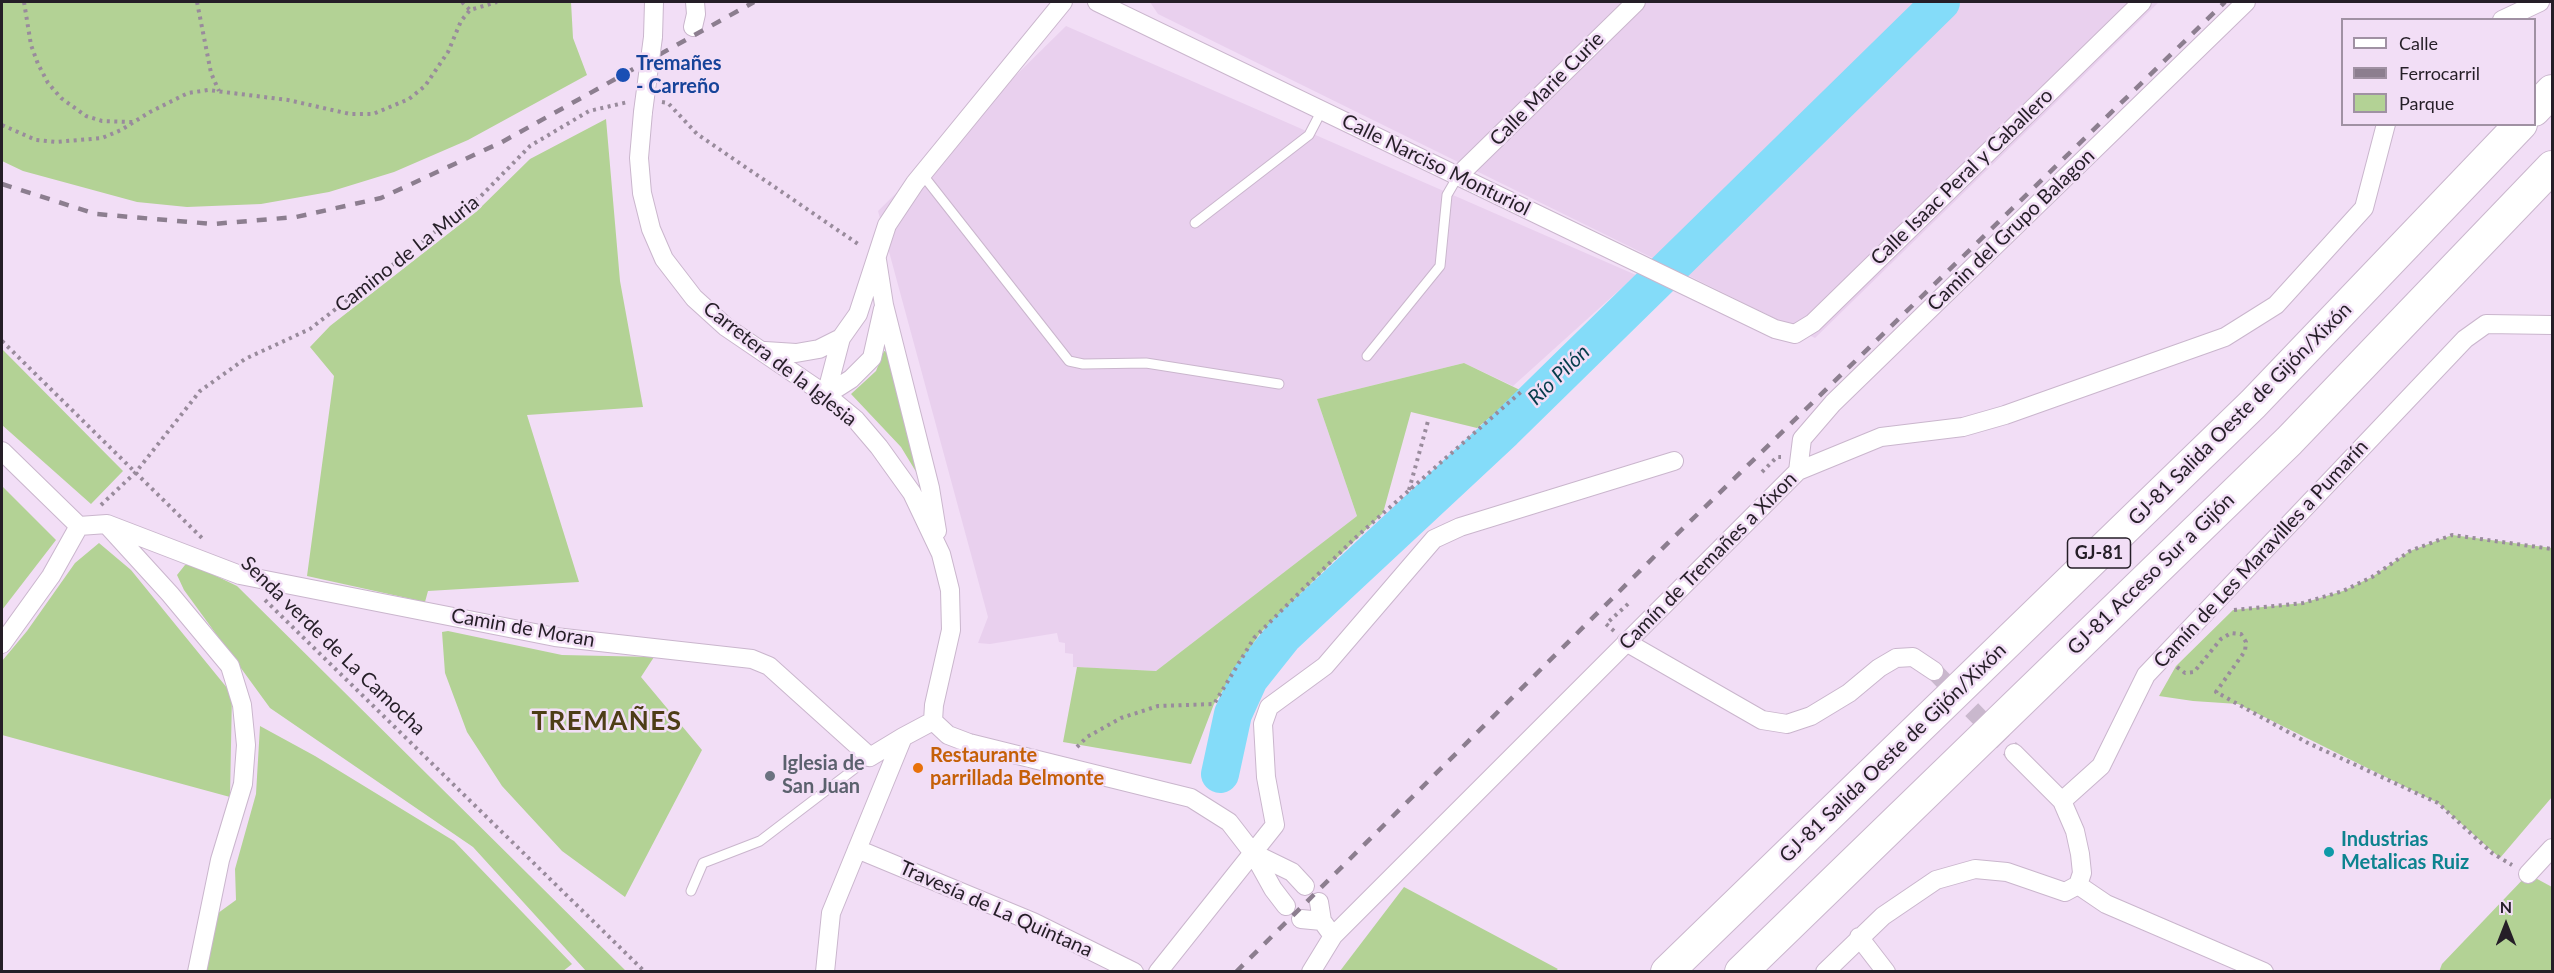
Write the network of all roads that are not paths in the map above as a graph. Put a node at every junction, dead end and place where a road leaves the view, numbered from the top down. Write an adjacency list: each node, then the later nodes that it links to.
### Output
1 (654, 2): 27 (street, Carretera de la Iglesia, bridge)
2 (695, 2): 12 (street)
3 (1063, 2): 19 (street)
4 (1098, 2): 11 (street, Calle Narciso Monturiol)
5 (1128, 2): 11 (street)
6 (1636, 2): 20 (street, Calle Marie Curie)
7 (2142, 2): 25 (street, Calle Isaac Peral y Caballero)
8 (2246, 2): 33 (street, Camin del Grupo Balagon)
9 (2540, 2): 10 (street)
10 (2506, 18)
11 (1143, 24): 14 (street, Calle Narciso Monturiol)
12 (693, 27)
13 (2553, 91): 15 (highway)
14 (1322, 110): 20 (street, Calle Narciso Monturiol); 21 (lane)
15 (2536, 110)
16 (2385, 126): 33 (street, Camín de Tremañes a Xixon)
17 (2520, 126): 62 (highway, GJ-81 Salida Oeste de Gijón/Xixón / GJ-81)
18 (2553, 166): 63 (highway, GJ-81 Acceso Sur a Gijón / GJ-81)
19 (922, 174): 22 (street); 29 (lane)
20 (1458, 176): 25 (street, Calle Narciso Monturiol); 28 (lane)
21 (1195, 223)
22 (876, 257): 23 (street); 26 (street)
23 (884, 305): 30 (street); 36 (street)
24 (2553, 325): 44 (street, Camín de Les Maravilles a Pumarín)
25 (1774, 329)
26 (842, 338): 27 (street); 30 (street)
27 (763, 351): 30 (street, Carretera de la Iglesia)
28 (1367, 356)
29 (1280, 384)
30 (826, 395): 36 (street, Carretera de la Iglesia)
31 (2, 451): 35 (street)
32 (1674, 461): 47 (street)
33 (1798, 471): 37 (street, Camín de Tremañes a Xixon)
34 (107, 524): 35 (street, Camin de Moran); 43 (street, Camin de Moran); 57 (street)
35 (79, 526): 38 (street)
36 (941, 554): 40 (street, Carretera de la Iglesia)
37 (1626, 642): 39 (street); 55 (street, Camín de Tremañes a Xixon)
38 (2, 644)
39 (1934, 671)
40 (933, 721): 41 (street); 47 (street)
41 (903, 737): 43 (street); 46 (street)
42 (2014, 753): 44 (street)
43 (870, 757): 51 (lane)
44 (2062, 801): 49 (street)
45 (2553, 848): 48 (street)
46 (857, 849): 58 (street); 59 (street, Travesía de La Quintana)
47 (1253, 853): 50 (street); 53 (street); 60 (street)
48 (2528, 874)
49 (2078, 885): 56 (street); 66 (street)
50 (1305, 886)
51 (691, 891)
52 (1318, 902): 55 (street)
53 (1286, 906)
54 (1300, 919): 55 (street)
55 (1328, 928): 61 (street, Camín de Tremañes a Xixon)
56 (1859, 937): 64 (street); 65 (street)
57 (197, 972)
58 (825, 972)
59 (1134, 972)
60 (1158, 972)
61 (1311, 972)
62 (1667, 972)
63 (1741, 972)
64 (1825, 972)
65 (1886, 972)
66 (2264, 972)

